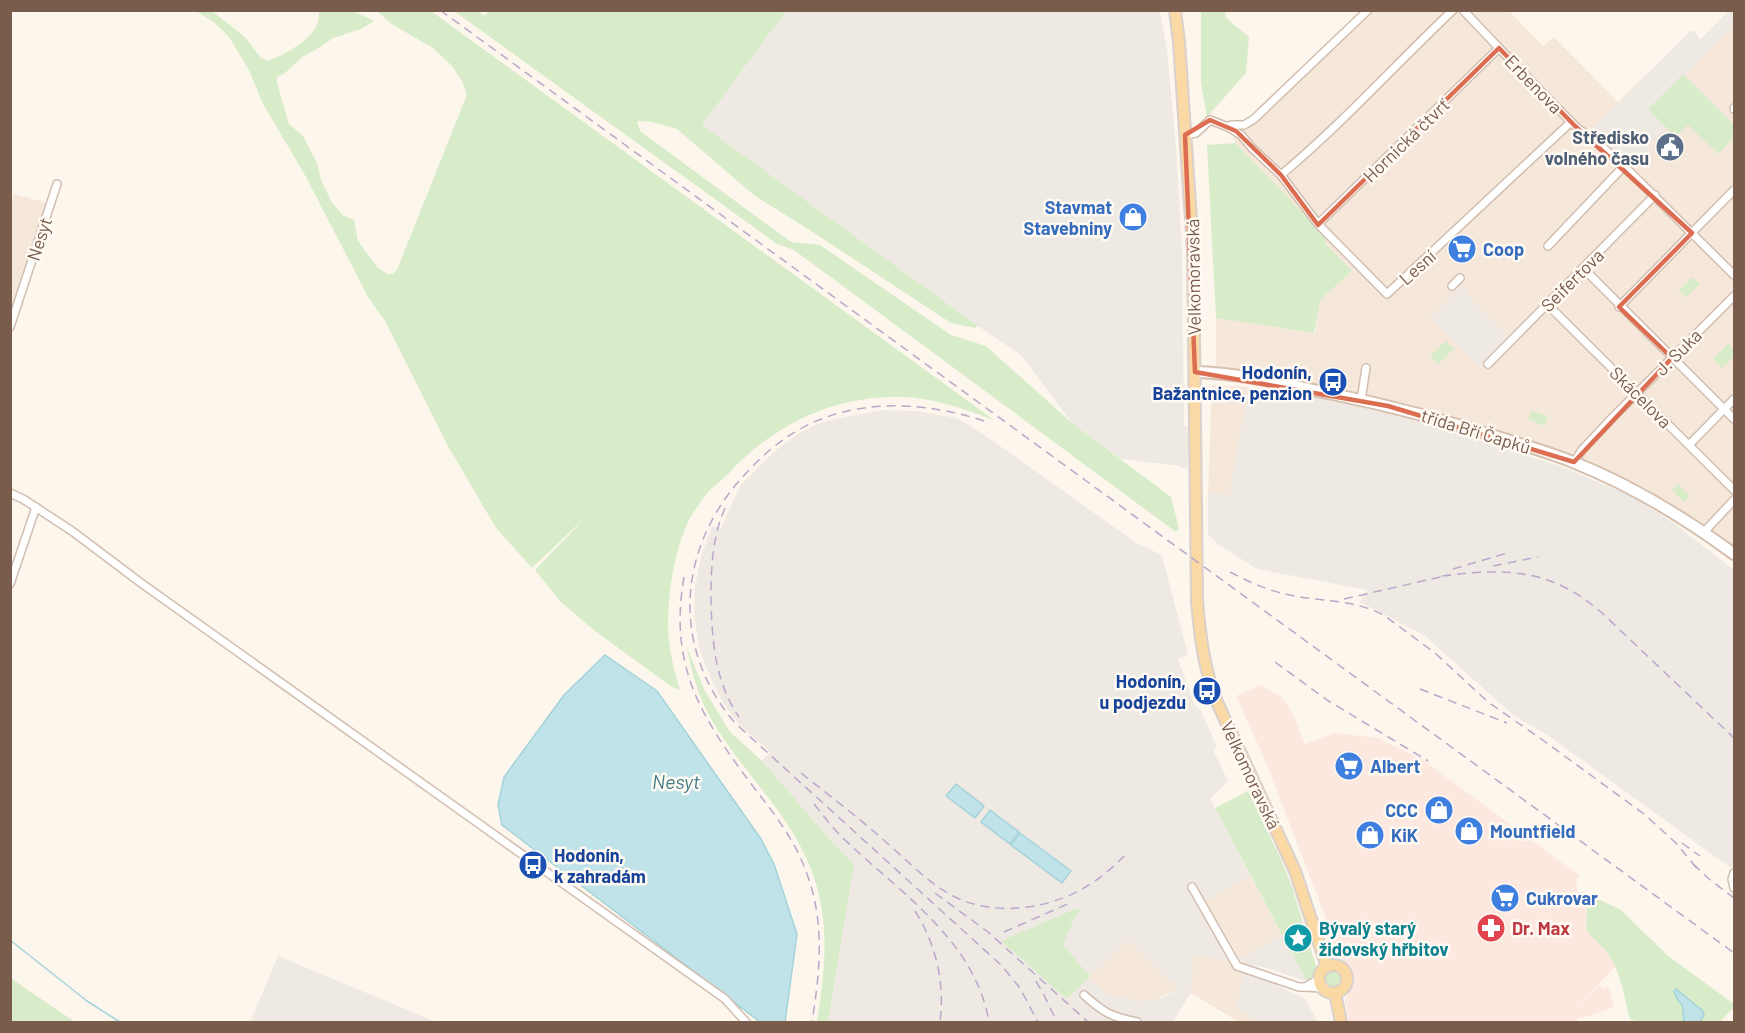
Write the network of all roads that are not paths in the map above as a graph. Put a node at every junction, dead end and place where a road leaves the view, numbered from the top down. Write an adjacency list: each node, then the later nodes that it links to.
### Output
1 (1175, 10): 9 (main road, Velkomoravská)
2 (1368, 10): 7 (street)
3 (1453, 10): 12 (street)
4 (1463, 10): 5 (street)
5 (1499, 48): 6 (street, Erbenova); 16 (street, Hornická čtvrť)
6 (1571, 122): 11 (street, Erbenova); 16 (street, Lesní)
7 (1244, 125): 8 (street); 10 (street)
8 (1228, 126): 9 (street); 10 (street)
9 (1185, 135): 30 (main road, Velkomoravská)
10 (1241, 135): 12 (street)
11 (1624, 166): 15 (street, Erbenova); 18 (street)
12 (1281, 175): 16 (street)
13 (57, 184): 26 (street, Nesyt)
14 (1734, 190): 17 (street)
15 (1655, 195): 17 (street, Erbenova); 19 (street, Seifertova)
16 (1318, 224)
17 (1692, 232): 20 (street, Erbenova); 25 (street)
18 (1548, 246)
19 (1584, 269): 24 (street, Seifertova); 25 (street)
20 (1734, 274)
21 (1460, 278): 22 (street)
22 (1452, 286)
23 (1734, 296): 27 (street, J. Suka)
24 (1547, 304): 28 (street, Seifertova); 31 (street, Skácelova)
25 (1619, 307): 27 (street)
26 (10, 327)
27 (1672, 358): 31 (street, J. Suka); 34 (street)
28 (1488, 364)
29 (1366, 368): 33 (street)
30 (1195, 372): 33 (street, třída Bří Čapků); 48 (main road, Velkomoravská)
31 (1636, 393): 36 (street, Skácelova); 37 (street, J. Suka)
32 (1734, 399): 34 (street)
33 (1361, 400): 37 (street, třída Bří Čapků)
34 (1724, 409): 35 (street); 36 (street)
35 (1734, 419)
36 (1689, 444): 38 (street, Skácelova)
37 (1574, 462): 42 (street, třída Bří Čapků)
38 (1734, 490)
39 (10, 493): 41 (street)
40 (1734, 500): 42 (street)
41 (36, 507): 44 (street); 52 (street)
42 (1704, 532): 43 (street, třída Bří Čapků)
43 (1734, 554)
44 (10, 584)
45 (1733, 876): 47 (street)
46 (1192, 887): 49 (street)
47 (1734, 888)
48 (1328, 967): 49 (main road); 50 (main road, Velkomoravská)
49 (1320, 983): 50 (main road)
50 (1335, 993): 54 (main road, Velkomoravská)
51 (1084, 995): 53 (street)
52 (746, 1023)
53 (1137, 1023)
54 (1341, 1023)

